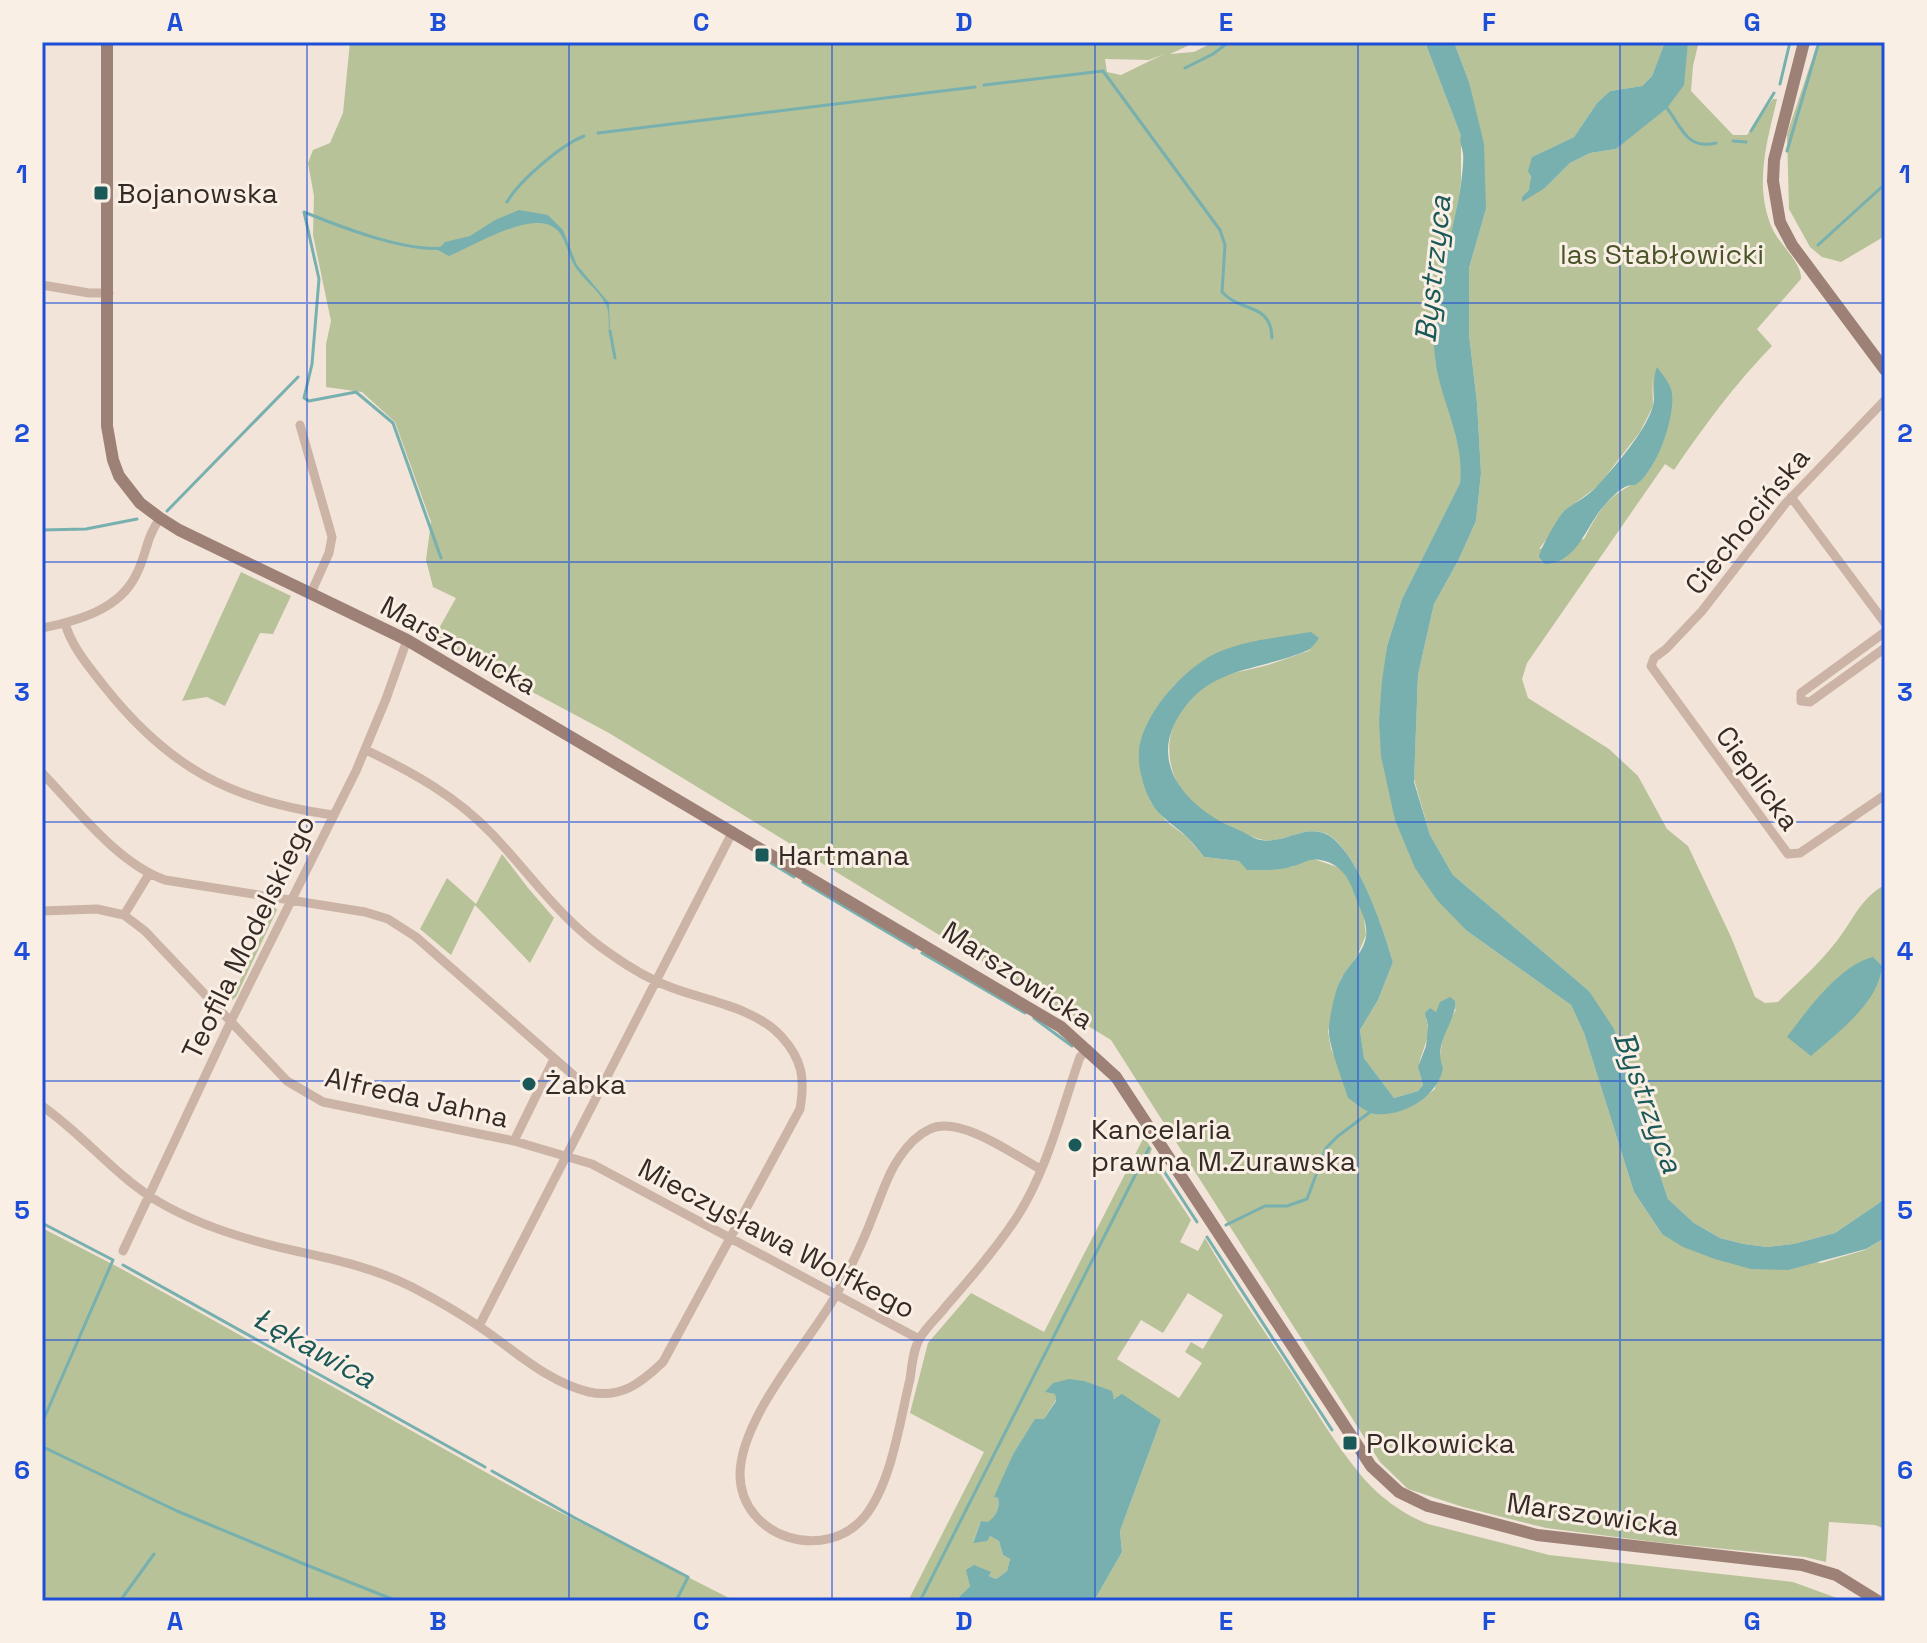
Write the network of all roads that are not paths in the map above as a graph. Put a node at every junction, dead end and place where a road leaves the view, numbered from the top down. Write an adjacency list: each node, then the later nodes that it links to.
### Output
1 (107, 42): 4 (street, Marszowicka)
2 (1804, 42): 5 (street)
3 (42, 285): 4 (street)
4 (109, 293): 9 (street, Marszowicka)
5 (1884, 366)
6 (1885, 400): 8 (street, Ciechocińska)
7 (300, 425): 10 (street)
8 (1791, 497): 12 (street); 17 (street, Ciechocińska)
9 (160, 518): 10 (street, Marszowicka); 11 (street)
10 (311, 593): 15 (street, Marszowicka)
11 (65, 623): 13 (street); 21 (street)
12 (1885, 623)
13 (42, 628)
14 (1885, 632): 16 (street)
15 (407, 640): 18 (street, Teofila Modelskiego); 22 (street, Marszowicka)
16 (1885, 648)
17 (1654, 672): 20 (street, Cieplicka)
18 (366, 750): 21 (street, Teofila Modelskiego); 27 (street)
19 (42, 773): 23 (street)
20 (1885, 795)
21 (333, 815): 24 (street, Teofila Modelskiego)
22 (733, 831): 27 (street); 29 (street, Marszowicka)
23 (149, 874): 24 (street); 26 (street)
24 (292, 899): 28 (street, Teofila Modelskiego); 30 (street)
25 (42, 911): 26 (street)
26 (124, 915): 28 (street, Alfreda Jahna)
27 (655, 980): 31 (street); 37 (street)
28 (231, 1021): 33 (street, Alfreda Jahna); 36 (street, Teofila Modelskiego)
29 (1088, 1049): 35 (street, Mieczysława Wolfkego); 42 (street, Marszowicka)
30 (554, 1059): 31 (street); 33 (street)
31 (596, 1095): 34 (street)
32 (42, 1106): 36 (street)
33 (514, 1141): 34 (street, Alfreda Jahna)
34 (567, 1155): 37 (street, Mieczysława Wolfkego); 40 (street)
35 (1040, 1169): 39 (street); 41 (street, Mieczysława Wolfkego)
36 (147, 1195): 38 (street, Teofila Modelskiego); 40 (street)
37 (730, 1238): 39 (street, Mieczysława Wolfkego); 40 (street)
38 (123, 1251)
39 (835, 1295): 41 (street, Mieczysława Wolfkego); 41 (street)
40 (479, 1326)
41 (919, 1339)
42 (1878, 1601)

